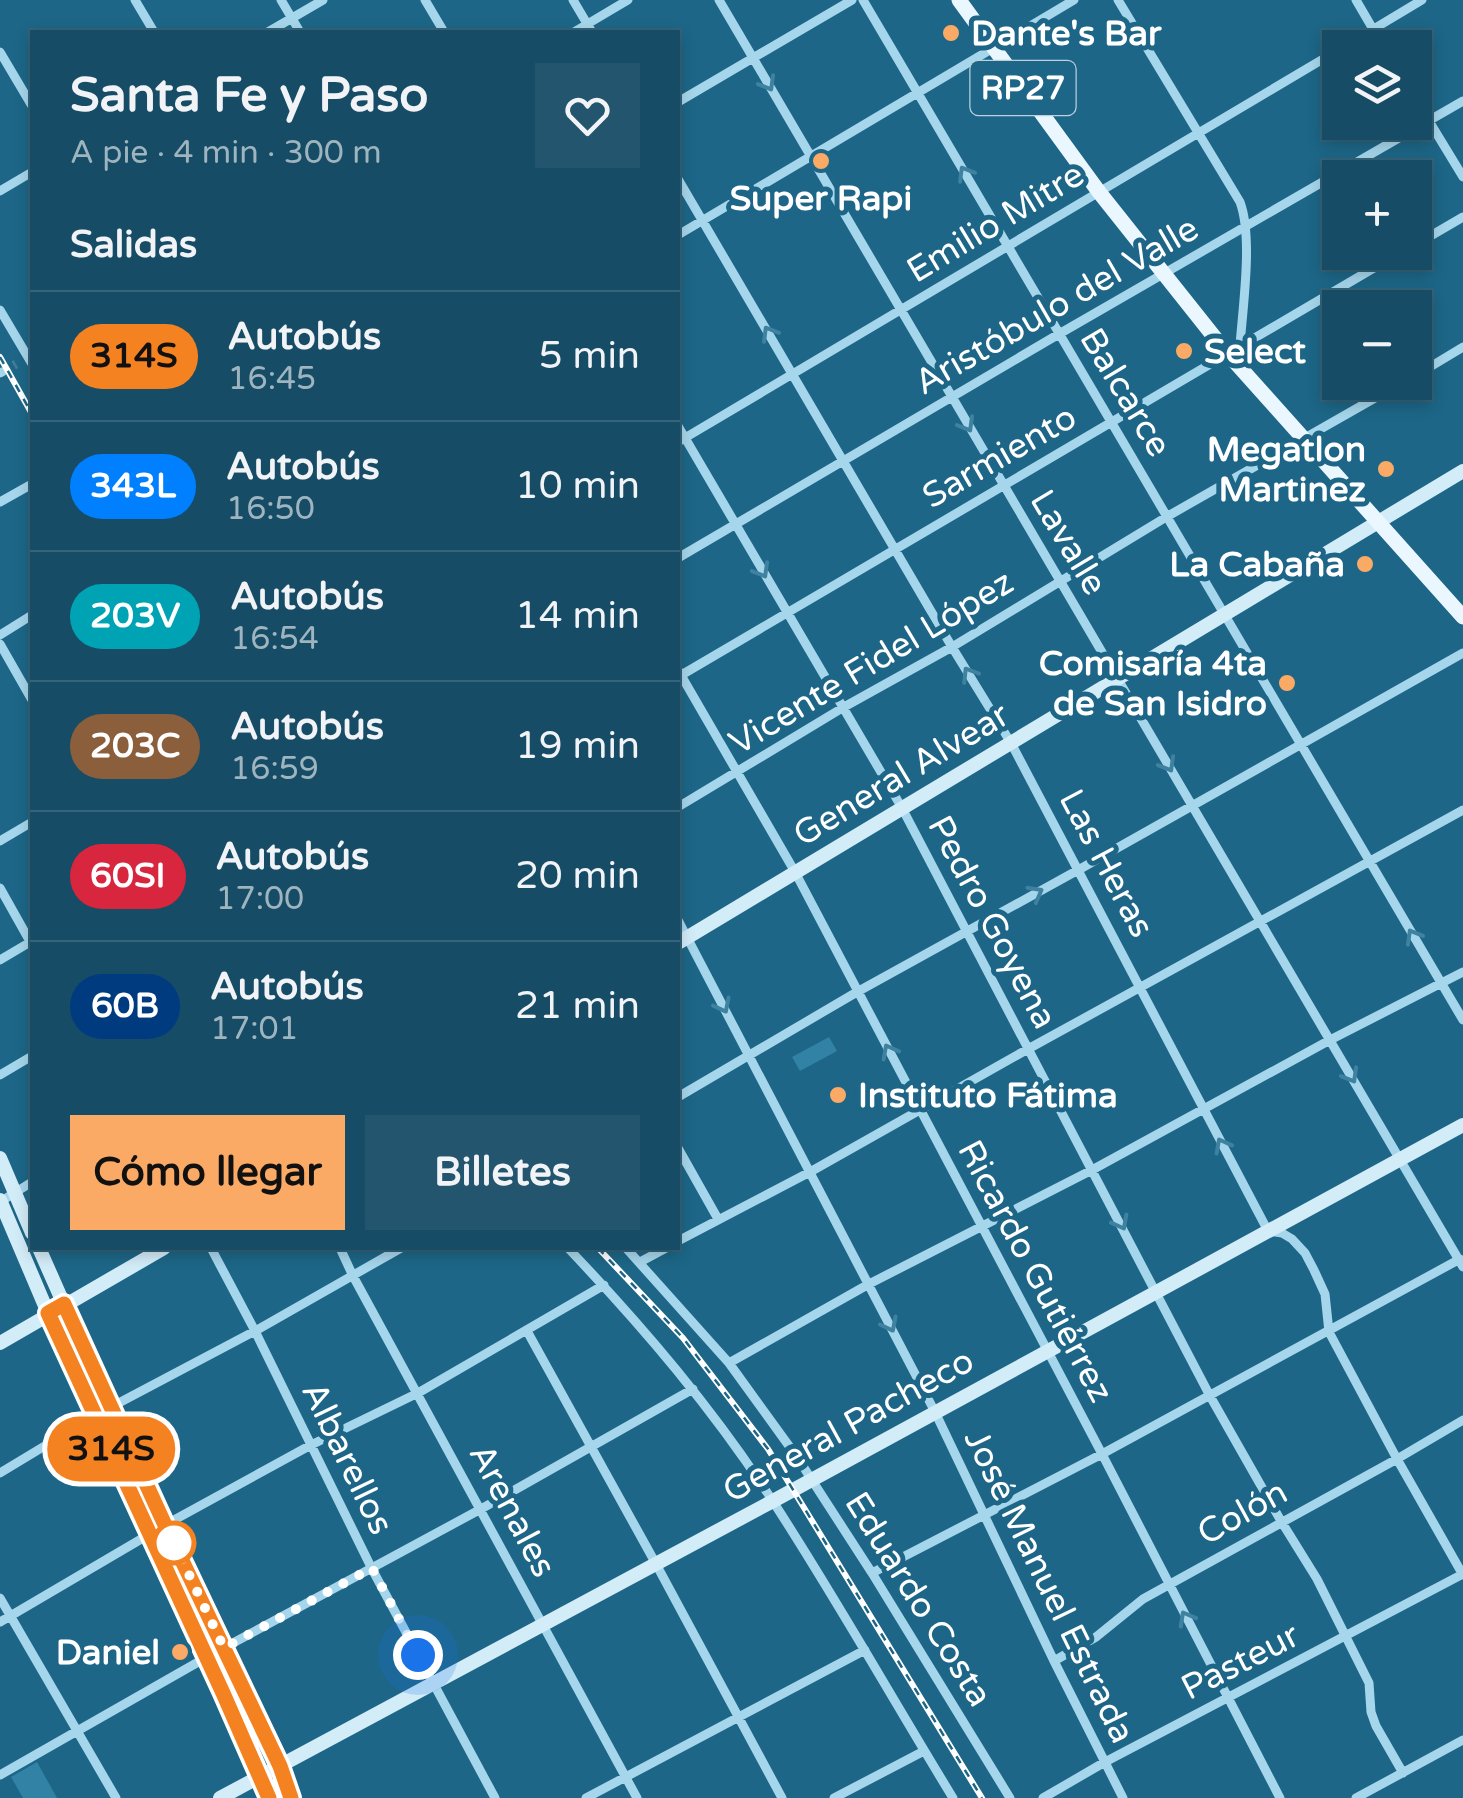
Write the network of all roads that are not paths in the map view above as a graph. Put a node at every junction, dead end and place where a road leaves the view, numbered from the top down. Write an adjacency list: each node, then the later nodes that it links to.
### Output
1 (135, 0): 18 (street)
2 (280, 0): 15 (street)
3 (323, 0): 15 (street)
4 (425, 0): 21 (street)
5 (573, 0): 16 (street)
6 (628, 0): 16 (street)
7 (719, 0): 24 (street, Lavalle)
8 (852, 0): 24 (street)
9 (863, 0): 26 (street, Balcarce)
10 (959, 0): 22 (main road, RP27)
11 (1074, 0): 22 (street)
12 (1118, 0): 32 (street)
13 (1356, 0): 17 (street)
14 (1422, 0): 17 (street, Emilio Mitre)
15 (292, 18): 19 (street); 20 (street)
16 (590, 28)
17 (1373, 29)
18 (153, 30)
19 (271, 30)
20 (299, 30)
21 (443, 30)
22 (994, 47): 26 (street); 39 (main road, RP27)
23 (0, 52): 29 (street)
24 (753, 58): 27 (street); 34 (street, Lavalle, one-way to 34)
25 (1322, 59): 32 (street, Emilio Mitre)
26 (917, 93): 34 (street); 45 (street, Balcarce, one-way to 26)
27 (680, 101)
28 (1463, 102): 30 (street, Aristóbulo del Valle)
29 (30, 103)
30 (1432, 119)
31 (1432, 126): 36 (street)
32 (1198, 134): 39 (street, Emilio Mitre); 42 (street)
33 (1396, 140): 42 (street, Aristóbulo del Valle)
34 (811, 156): 41 (street); 49 (street, Lavalle)
35 (30, 173): 38 (street)
36 (1463, 177)
37 (680, 182): 41 (street, Las Heras)
38 (0, 191)
39 (1098, 192): 45 (street, Emilio Mitre); 47 (main road, RP27)
40 (1463, 217): 44 (street)
41 (702, 220): 43 (street); 57 (street, Las Heras, one-way to 41)
42 (1246, 226): 47 (street, Aristóbulo del Valle); 52 (street)
43 (680, 234)
44 (1432, 234)
45 (1008, 246): 49 (street, Emilio Mitre); 50 (street, Balcarce)
46 (1370, 270): 52 (street, Sarmiento)
47 (1165, 274): 50 (street, Aristóbulo del Valle); 52 (main road, RP27)
48 (0, 310): 53 (street)
49 (900, 310): 57 (street, Emilio Mitre); 58 (street, Lavalle)
50 (1060, 334): 58 (street, Aristóbulo del Valle); 60 (street, Balcarce)
51 (1463, 348): 56 (street)
52 (1234, 349): 60 (street, Sarmiento); 61 (main road, RP27)
53 (30, 356)
54 (30, 358): 55 (street)
55 (16, 364)
56 (1432, 366)
57 (794, 374): 62 (street, Emilio Mitre); 63 (street, Las Heras)
58 (951, 398): 63 (street, Aristóbulo del Valle); 66 (street, Lavalle, one-way to 66)
59 (1371, 400): 61 (street, Vicente Fidel López)
60 (1111, 422): 66 (street, Sarmiento); 68 (street, Balcarce)
61 (1304, 438): 68 (street, Vicente Fidel López); 69 (main road, RP27)
62 (681, 440): 70 (street, Pedro Goyena)
63 (843, 461): 70 (street, Aristóbulo del Valle); 71 (street, Las Heras)
64 (1463, 470): 69 (street, General Alvear)
65 (30, 485): 67 (street)
66 (1003, 486): 71 (street, Sarmiento); 73 (street, Lavalle)
67 (0, 502)
68 (1168, 516): 73 (street, Vicente Fidel López); 75 (street, Balcarce)
69 (1378, 522): 75 (street, General Alvear); 77 (main road, RP27)
70 (735, 524): 72 (street, Aristóbulo del Valle); 74 (street, Pedro Goyena, one-way to 74)
71 (895, 549): 74 (street, Sarmiento); 80 (street, Las Heras)
72 (680, 557)
73 (1061, 582): 80 (street, Vicente Fidel López); 84 (street, Lavalle)
74 (786, 613): 82 (street, Sarmiento); 86 (street, Pedro Goyena)
75 (1225, 615): 84 (street, General Alvear); 88 (street, Balcarce)
76 (30, 616): 78 (street)
77 (1463, 617)
78 (0, 635)
79 (0, 644): 85 (street)
80 (952, 647): 86 (street, Vicente Fidel López); 87 (street, Las Heras, one-way to 80)
81 (1463, 652): 88 (street)
82 (680, 673)
83 (680, 676): 89 (street, Ricardo Gutiérrez)
84 (1118, 679): 87 (street, General Alvear); 90 (street, Lavalle, one-way to 90)
85 (30, 696)
86 (844, 707): 89 (street, Vicente Fidel López); 92 (street, Pedro Goyena)
87 (1012, 742): 92 (street, General Alvear); 97 (street, Las Heras)
88 (1300, 745): 90 (street); 96 (street, Balcarce)
89 (738, 773): 91 (street, Vicente Fidel López); 98 (street, Ricardo Gutiérrez)
90 (1192, 805): 97 (street); 100 (street, Lavalle)
91 (680, 806)
92 (902, 808): 98 (street, General Alvear); 101 (street, Pedro Goyena)
93 (1463, 810): 96 (street)
94 (30, 823): 95 (street)
95 (0, 841)
96 (1369, 860): 100 (street); 107 (street, Balcarce, one-way to 96)
97 (1080, 869): 101 (street, one-way to 97); 108 (street, Las Heras)
98 (795, 872): 103 (street, General Alvear); 109 (street, Ricardo Gutiérrez)
99 (0, 888): 102 (street)
100 (1260, 921): 108 (street); 111 (street, Lavalle)
101 (967, 930): 109 (street); 112 (street, Pedro Goyena)
102 (30, 940)
103 (682, 940): 114 (street, José Manuel Estrada, one-way to 114)
104 (30, 944): 105 (street)
105 (0, 960)
106 (1463, 972): 107 (street)
107 (1441, 984): 110 (street, Balcarce); 111 (street)
108 (1141, 987): 112 (street); 118 (street, Las Heras)
109 (857, 992): 114 (street); 117 (street, Ricardo Gutiérrez, one-way to 109)
110 (1463, 1020)
111 (1330, 1040): 118 (street); 122 (street, Lavalle, one-way to 122)
112 (1028, 1048): 117 (street); 123 (street, Pedro Goyena)
113 (30, 1057): 115 (street)
114 (749, 1057): 116 (street); 124 (street, José Manuel Estrada)
115 (0, 1075)
116 (680, 1096)
117 (921, 1110): 124 (street); 129 (street, Ricardo Gutiérrez)
118 (1204, 1110): 123 (street); 131 (street, Las Heras, one-way to 118)
119 (1463, 1126): 122 (street, General Pacheco)
120 (680, 1152): 128 (street)
121 (0, 1158): 126 (street)
122 (1400, 1160): 131 (street, General Pacheco); 142 (street, Lavalle)
123 (1092, 1170): 129 (street); 146 (street, Pedro Goyena, one-way to 146)
124 (810, 1172): 128 (street); 144 (street, José Manuel Estrada)
125 (30, 1183): 126 (street)
126 (14, 1192): 127 (street); 130 (street)
127 (0, 1201): 148 (street)
128 (718, 1219): 132 (street)
129 (980, 1227): 144 (street); 153 (street, Ricardo Gutiérrez)
130 (30, 1228)
131 (1268, 1231): 146 (street, General Pacheco); 151 (street, Las Heras)
132 (680, 1240)
133 (40, 1250): 147 (street)
134 (160, 1250): 147 (street)
135 (212, 1250): 149 (street, Albarellos)
136 (341, 1250): 143 (street, Arenales)
137 (398, 1250): 143 (street)
138 (570, 1250): 145 (street)
139 (628, 1250): 141 (street, Eduardo Costa)
140 (662, 1250): 141 (street)
141 (640, 1262): 154 (street, Eduardo Costa)
142 (1462, 1262): 151 (street)
143 (353, 1276): 149 (street); 156 (street, Arenales)
144 (869, 1284): 154 (street); 159 (street, José Manuel Estrada, one-way to 159)
145 (604, 1285): 150 (street); 155 (street)
146 (1157, 1291): 153 (street, General Pacheco); 157 (street, Pedro Goyena)
147 (64, 1304): 148 (street); 158 (street)
148 (48, 1313): 152 (street); 160 (street)
149 (255, 1331): 158 (street); 162 (street, Albarellos)
150 (527, 1331): 156 (street); 163 (street)
151 (1329, 1332): 157 (street); 165 (street, Las Heras)
152 (0, 1343)
153 (1046, 1352): 159 (street, General Pacheco); 164 (street, Ricardo Gutiérrez)
154 (729, 1363): 167 (street, Eduardo Costa)
155 (693, 1389): 163 (street); 168 (street)
156 (418, 1393): 162 (street); 169 (street, Arenales)
157 (1210, 1396): 164 (street); 171 (street, Pedro Goyena)
158 (111, 1407): 160 (street); 172 (street)
159 (935, 1412): 167 (street, General Pacheco); 170 (street, José Manuel Estrada)
160 (96, 1415): 166 (street); 173 (street)
161 (1463, 1420): 165 (street, Colón)
162 (311, 1445): 172 (street); 175 (street, Albarellos)
163 (591, 1446): 169 (street); 174 (street)
164 (1102, 1454): 170 (street); 178 (street, Ricardo Gutiérrez)
165 (1397, 1459): 171 (street, Colón); 177 (street, Las Heras)
166 (0, 1473)
167 (813, 1479): 168 (street, General Pacheco); 176 (street, Eduardo Costa)
168 (773, 1501): 174 (street, General Pacheco); 185 (street)
169 (481, 1509): 175 (street); 182 (street, Arenales)
170 (984, 1516): 176 (street); 187 (street, José Manuel Estrada)
171 (1281, 1521): 178 (street, Colón); 183 (street, Pedro Goyena)
172 (165, 1525): 173 (street); 184 (street)
173 (149, 1534): 180 (street); 186 (street)
174 (656, 1564): 182 (street, General Pacheco); 190 (street)
175 (372, 1568): 184 (street); 188 (street, Albarellos)
176 (872, 1573): 210 (street, Eduardo Costa)
177 (1463, 1575): 183 (street, Pasteur)
178 (1168, 1584): 187 (street, Colón); 189 (street, Ricardo Gutiérrez, one-way to 178)
179 (0, 1598): 180 (street)
180 (10, 1616): 181 (street); 191 (street)
181 (0, 1622)
182 (543, 1624): 188 (street, General Pacheco); 199 (street, Arenales)
183 (1347, 1637): 189 (street, Pasteur); 196 (street, Pedro Goyena)
184 (224, 1648): 186 (street); 195 (street)
185 (865, 1650): 190 (street); 193 (street)
186 (207, 1657): 191 (street); 198 (street)
187 (1054, 1661): 194 (street, José Manuel Estrada)
188 (434, 1684): 195 (street, General Pacheco); 204 (street, Albarellos)
189 (1229, 1697): 194 (street, Pasteur); 213 (street, Ricardo Gutiérrez)
190 (738, 1717): 199 (street); 207 (street)
191 (77, 1731): 197 (street); 200 (street)
192 (1463, 1740): 196 (street)
193 (924, 1751): 208 (street); 209 (street)
194 (1106, 1762): 211 (street, Pasteur); 212 (street, José Manuel Estrada)
195 (280, 1766): 198 (street, General Pacheco); 203 (street)
196 (1403, 1773): 214 (street)
197 (0, 1775)
198 (260, 1775): 201 (street, General Pacheco); 202 (street)
199 (625, 1777): 205 (street); 206 (street, Arenales)
200 (116, 1798)
201 (220, 1798)
202 (268, 1798)
203 (291, 1798)
204 (496, 1798)
205 (586, 1798)
206 (637, 1798)
207 (782, 1798)
208 (834, 1798)
209 (953, 1798)
210 (1010, 1798)
211 (1043, 1798)
212 (1123, 1798)
213 (1280, 1798)
214 (1356, 1798)

